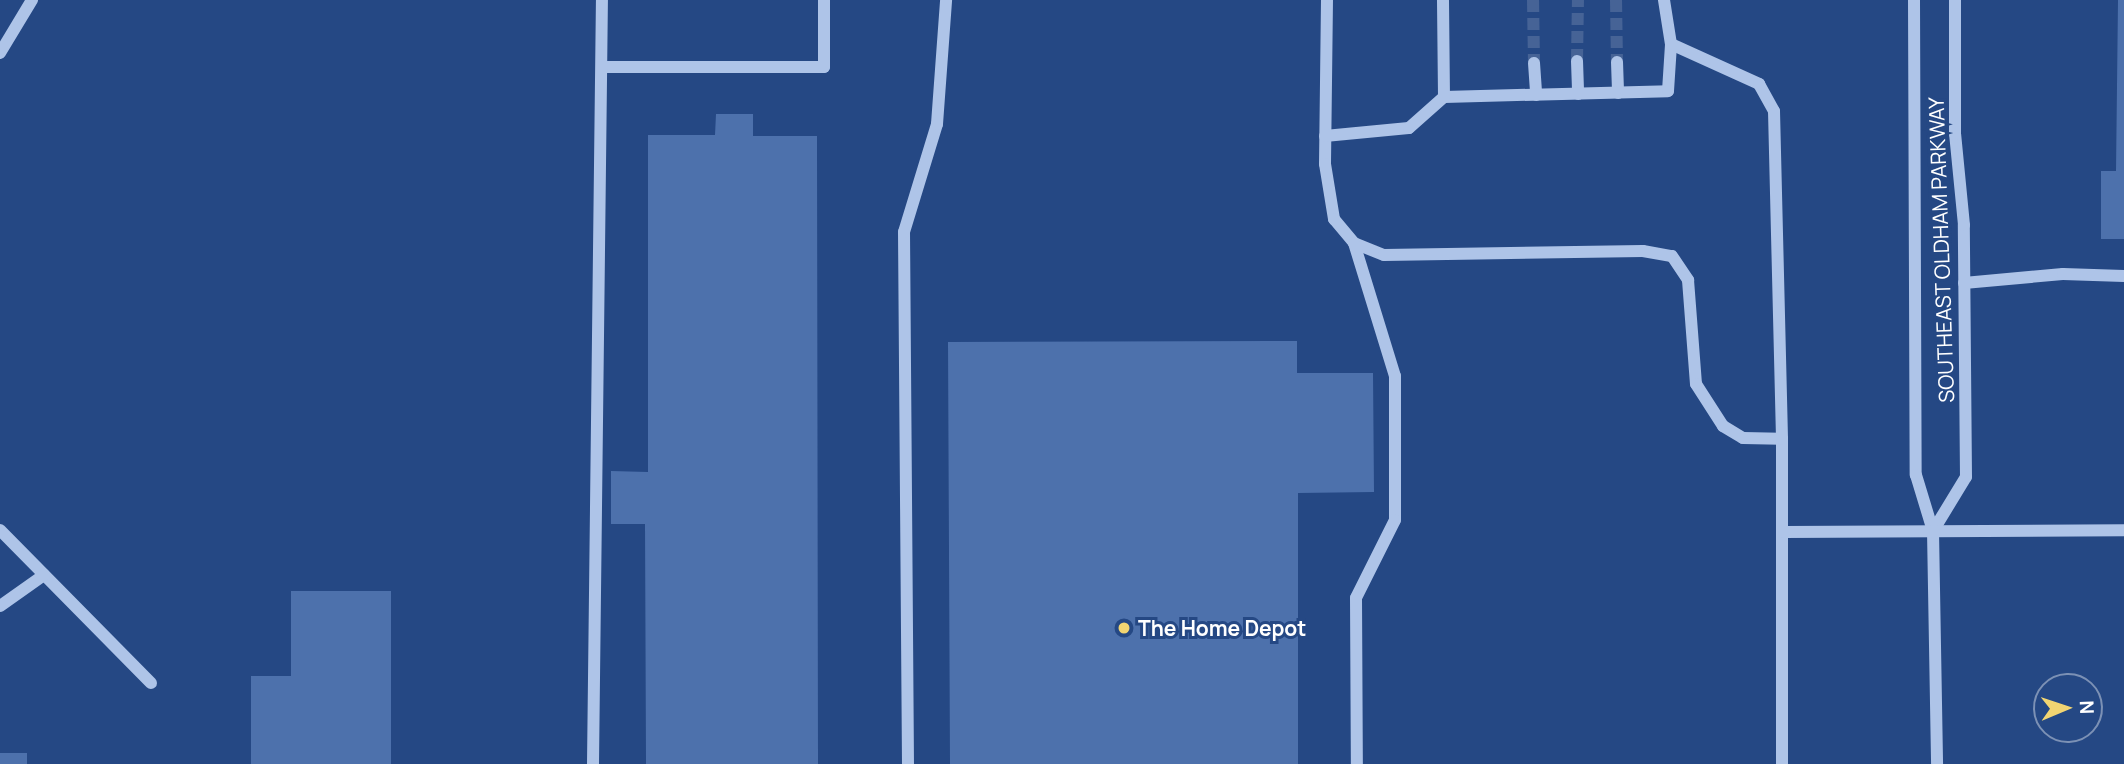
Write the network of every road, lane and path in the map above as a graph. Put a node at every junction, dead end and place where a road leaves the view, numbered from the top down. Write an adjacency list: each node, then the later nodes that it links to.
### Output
1 (32, 0): 11 (street)
2 (602, 0): 15 (street)
3 (824, 0): 15 (street)
4 (946, 0): 33 (street)
5 (1326, 0): 20 (street)
6 (1443, 0): 19 (street)
7 (1664, 0): 10 (street)
8 (1914, 0): 27 (street, SOUTHEAST OLDHAM PARKWAY)
9 (1955, 0): 23 (street, SOUTHEAST OLDHAM PARKWAY)
10 (1671, 44): 16 (street); 24 (street)
11 (0, 53)
12 (1577, 61): 17 (street)
13 (1617, 62): 16 (street)
14 (1534, 63): 18 (street)
15 (603, 67): 32 (street)
16 (1618, 93): 17 (street)
17 (1578, 94): 18 (street)
18 (1536, 95): 19 (street)
19 (1444, 97): 20 (street)
20 (1325, 136): 21 (street)
21 (1354, 243): 24 (street); 34 (street)
22 (2124, 276): 23 (street)
23 (1964, 283): 27 (street, SOUTHEAST OLDHAM PARKWAY)
24 (1782, 439): 28 (street)
25 (0, 530): 29 (street)
26 (2124, 530): 27 (street)
27 (1933, 531): 28 (street); 36 (street, SOUTHEAST OLDHAM PARKWAY)
28 (1784, 532): 35 (street)
29 (44, 575): 30 (street); 31 (street)
30 (0, 606)
31 (151, 683)
32 (593, 764)
33 (908, 764)
34 (1357, 764)
35 (1782, 764)
36 (1937, 764)

